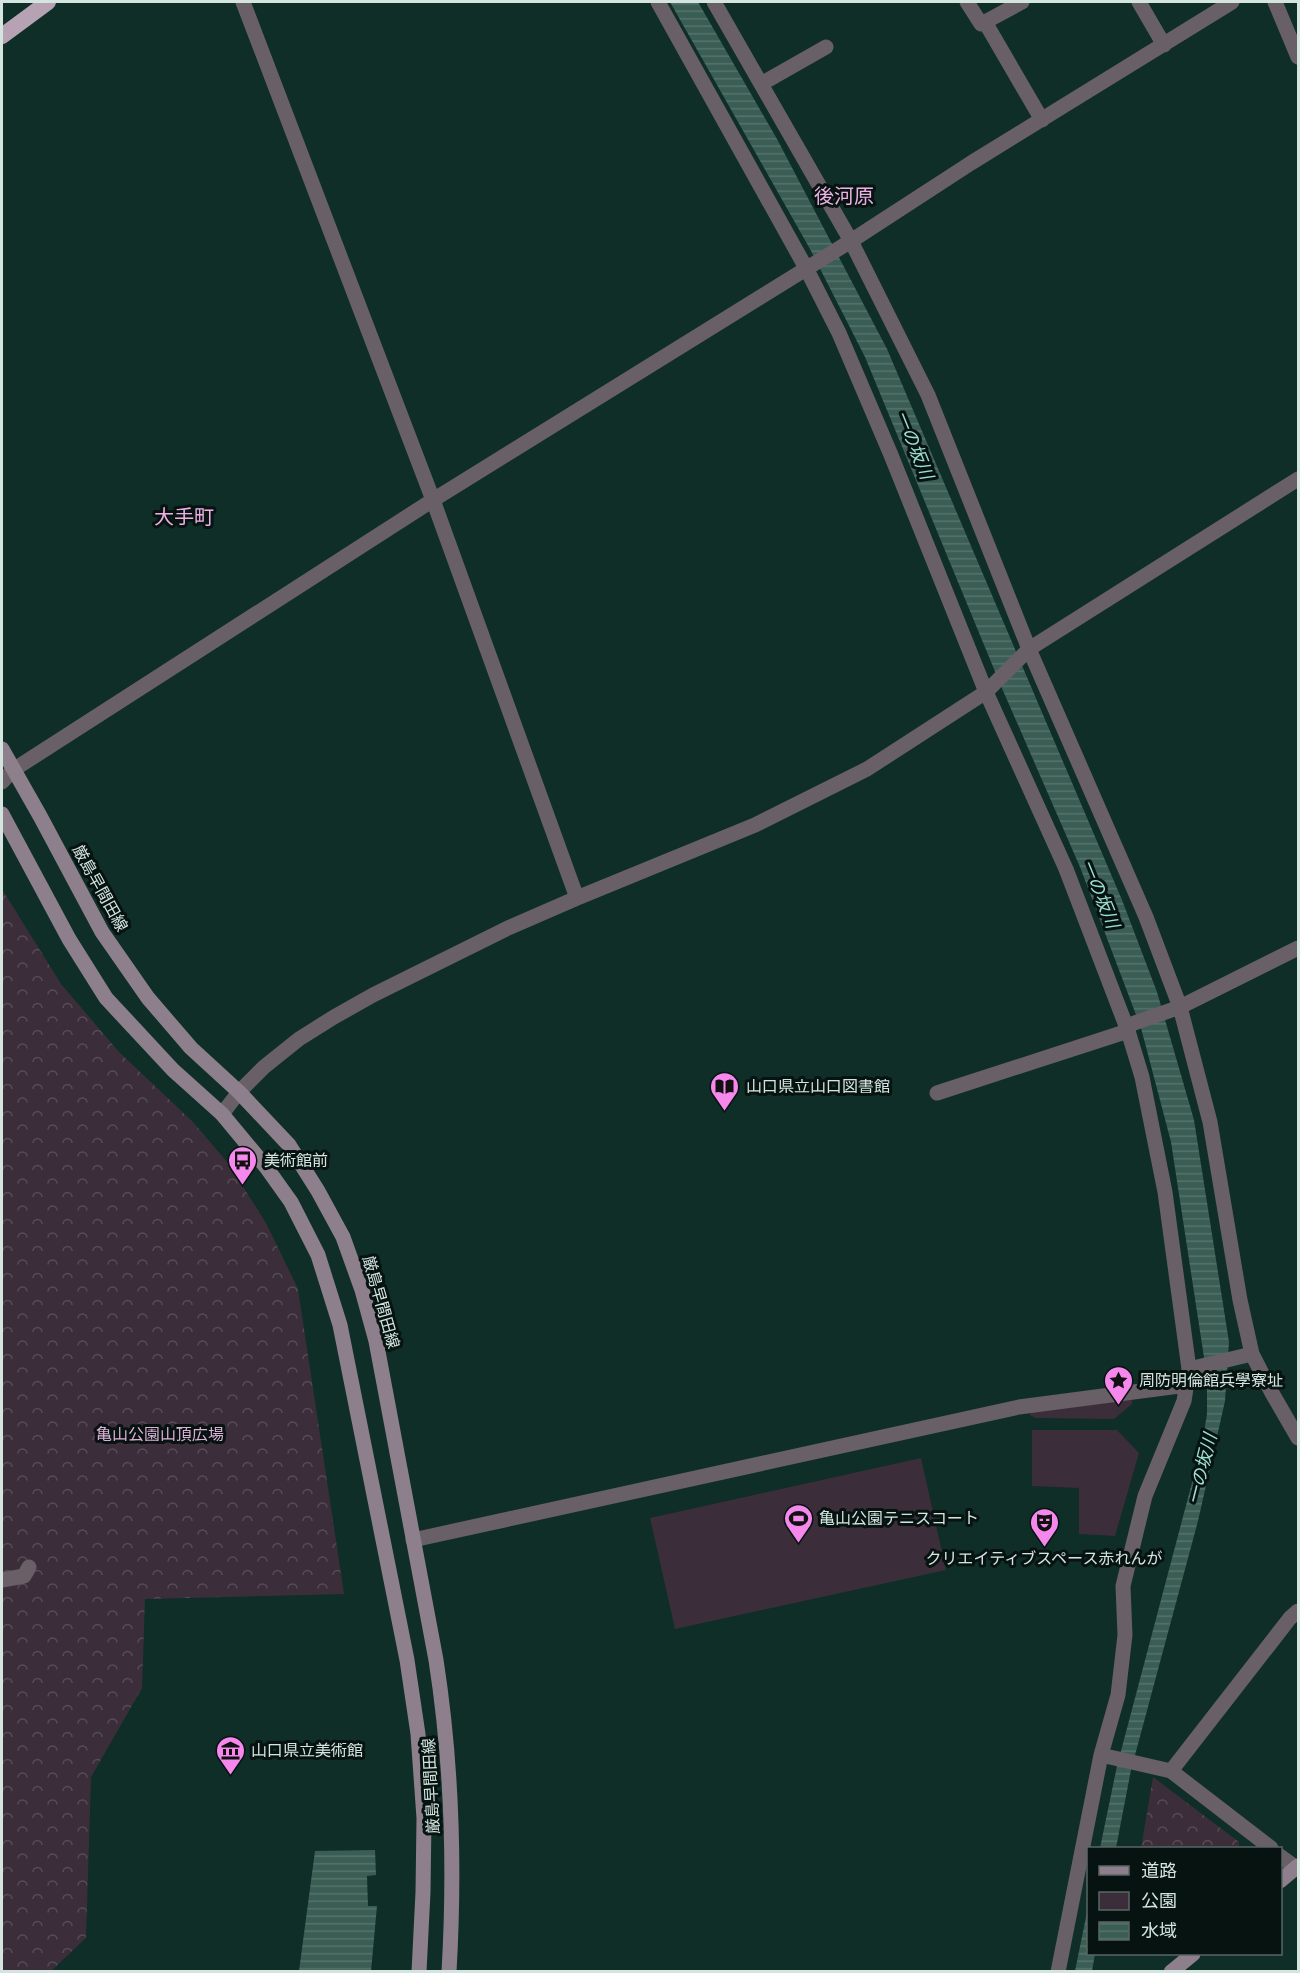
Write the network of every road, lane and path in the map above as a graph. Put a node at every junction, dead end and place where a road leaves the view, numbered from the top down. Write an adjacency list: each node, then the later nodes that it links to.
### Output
1 (48, 2): 11 (highway)
2 (243, 2): 20 (street)
3 (658, 2): 18 (street)
4 (714, 2): 15 (street)
5 (967, 2): 10 (street)
6 (1023, 2): 10 (street)
7 (1139, 2): 12 (street)
8 (1232, 2): 12 (street)
9 (1275, 2): 14 (street)
10 (985, 22): 16 (street)
11 (2, 36)
12 (1164, 45): 16 (street)
13 (826, 47): 15 (street)
14 (1299, 57)
15 (761, 84): 17 (street)
16 (1042, 120): 17 (street)
17 (846, 244): 18 (street); 21 (street)
18 (810, 266): 20 (street); 22 (street)
19 (1299, 479): 21 (street)
20 (433, 500): 24 (street); 27 (street)
21 (1026, 652): 22 (street); 29 (street)
22 (990, 688): 27 (street); 30 (street)
23 (2, 749): 24 (main road, 厳島早間田線)
24 (13, 770): 25 (street); 31 (main road, 厳島早間田線)
25 (2, 782)
26 (2, 814): 33 (main road, 厳島早間田線)
27 (577, 898): 31 (street)
28 (1299, 948): 29 (street)
29 (1177, 1008): 30 (street); 34 (street)
30 (1130, 1027): 32 (street); 35 (street)
31 (239, 1092): 33 (street); 38 (main road, 厳島早間田線)
32 (937, 1093)
33 (222, 1114): 49 (main road, 厳島早間田線)
34 (1247, 1355): 35 (street); 37 (street)
35 (1195, 1368): 36 (street)
36 (1187, 1385): 38 (street); 42 (street)
37 (1299, 1438)
38 (412, 1540): 50 (main road, 厳島早間田線)
39 (29, 1567): 40 (street)
40 (2, 1580)
41 (1299, 1611): 43 (street)
42 (1105, 1756): 43 (street); 51 (street)
43 (1171, 1771): 44 (street)
44 (1270, 1847)
45 (1282, 1857): 46 (street)
46 (1298, 1868): 47 (main road)
47 (1282, 1880)
48 (1191, 1955): 52 (main road)
49 (419, 1971)
50 (449, 1971)
51 (1058, 1971)
52 (1171, 1971)

